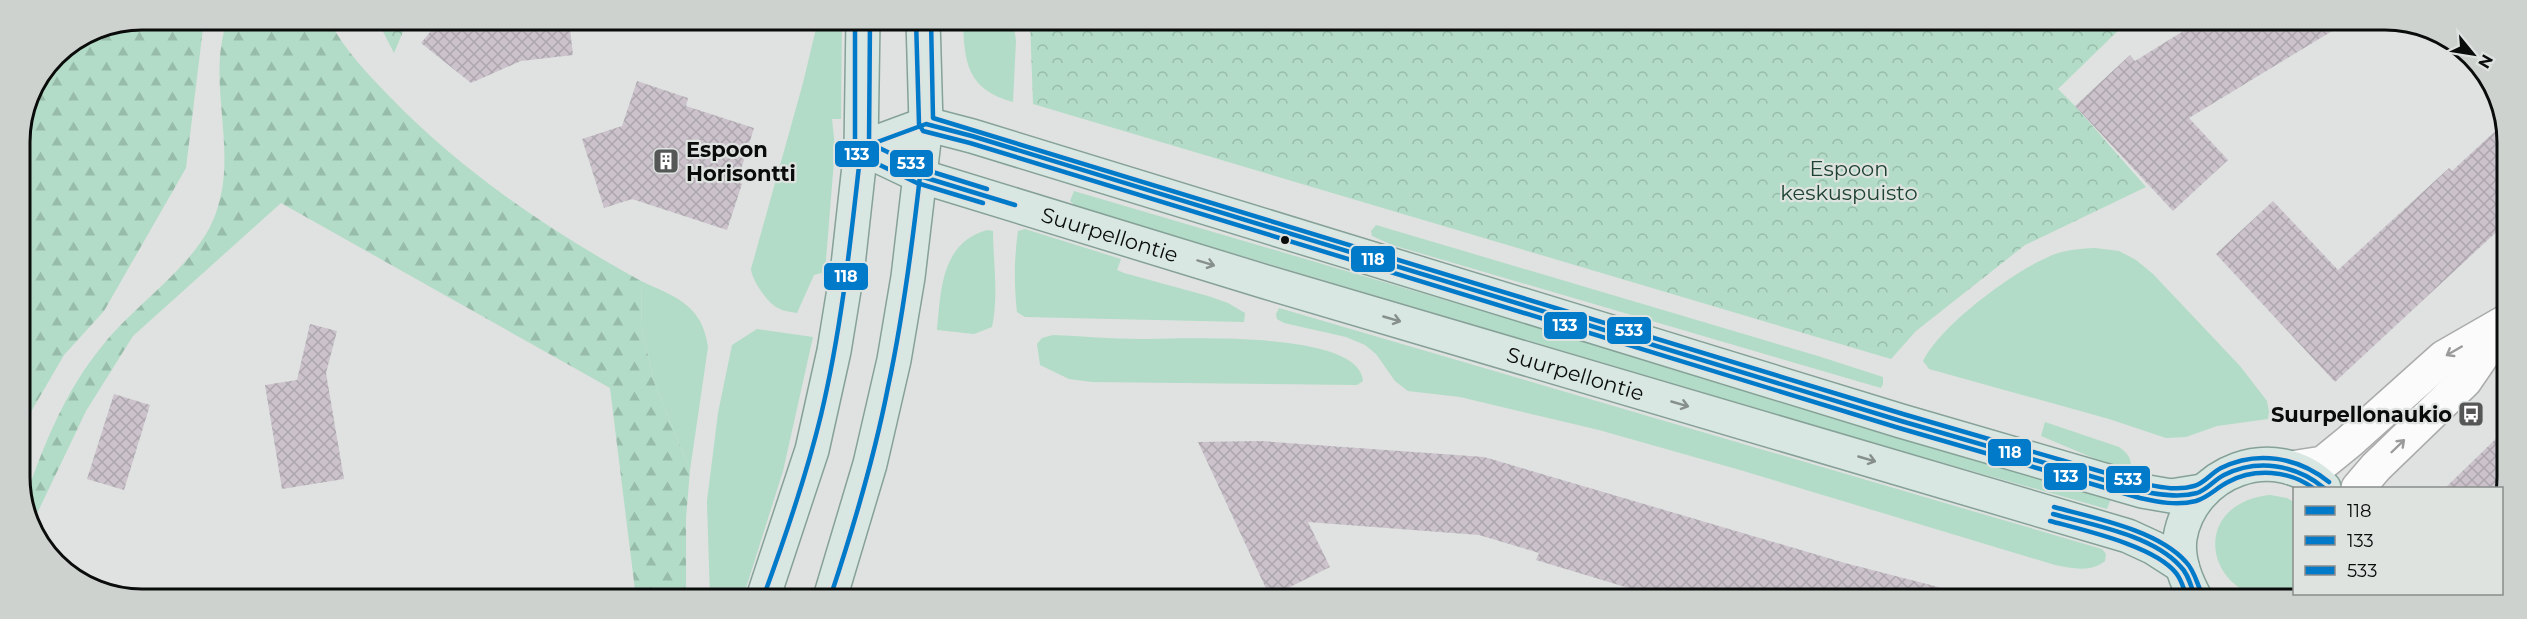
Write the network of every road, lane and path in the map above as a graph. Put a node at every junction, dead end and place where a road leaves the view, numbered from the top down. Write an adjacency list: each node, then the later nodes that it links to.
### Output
1 (862, 30): 4 (main road)
2 (923, 30): 3 (main road)
3 (926, 124): 4 (main road); 5 (main road); 11 (main road)
4 (861, 148): 5 (main road, Suurpellontie); 13 (main road)
5 (920, 176): 12 (main road, Suurpellontie, one-way to 12); 14 (main road)
6 (2497, 327): 8 (street, one-way to 8)
7 (2497, 335): 10 (street, one-way to 7)
8 (2291, 468): 9 (main road); 11 (main road)
9 (2322, 487)
10 (2360, 487)
11 (2202, 491): 12 (main road)
12 (2182, 566): 15 (main road)
13 (766, 589)
14 (833, 589)
15 (2192, 589)

